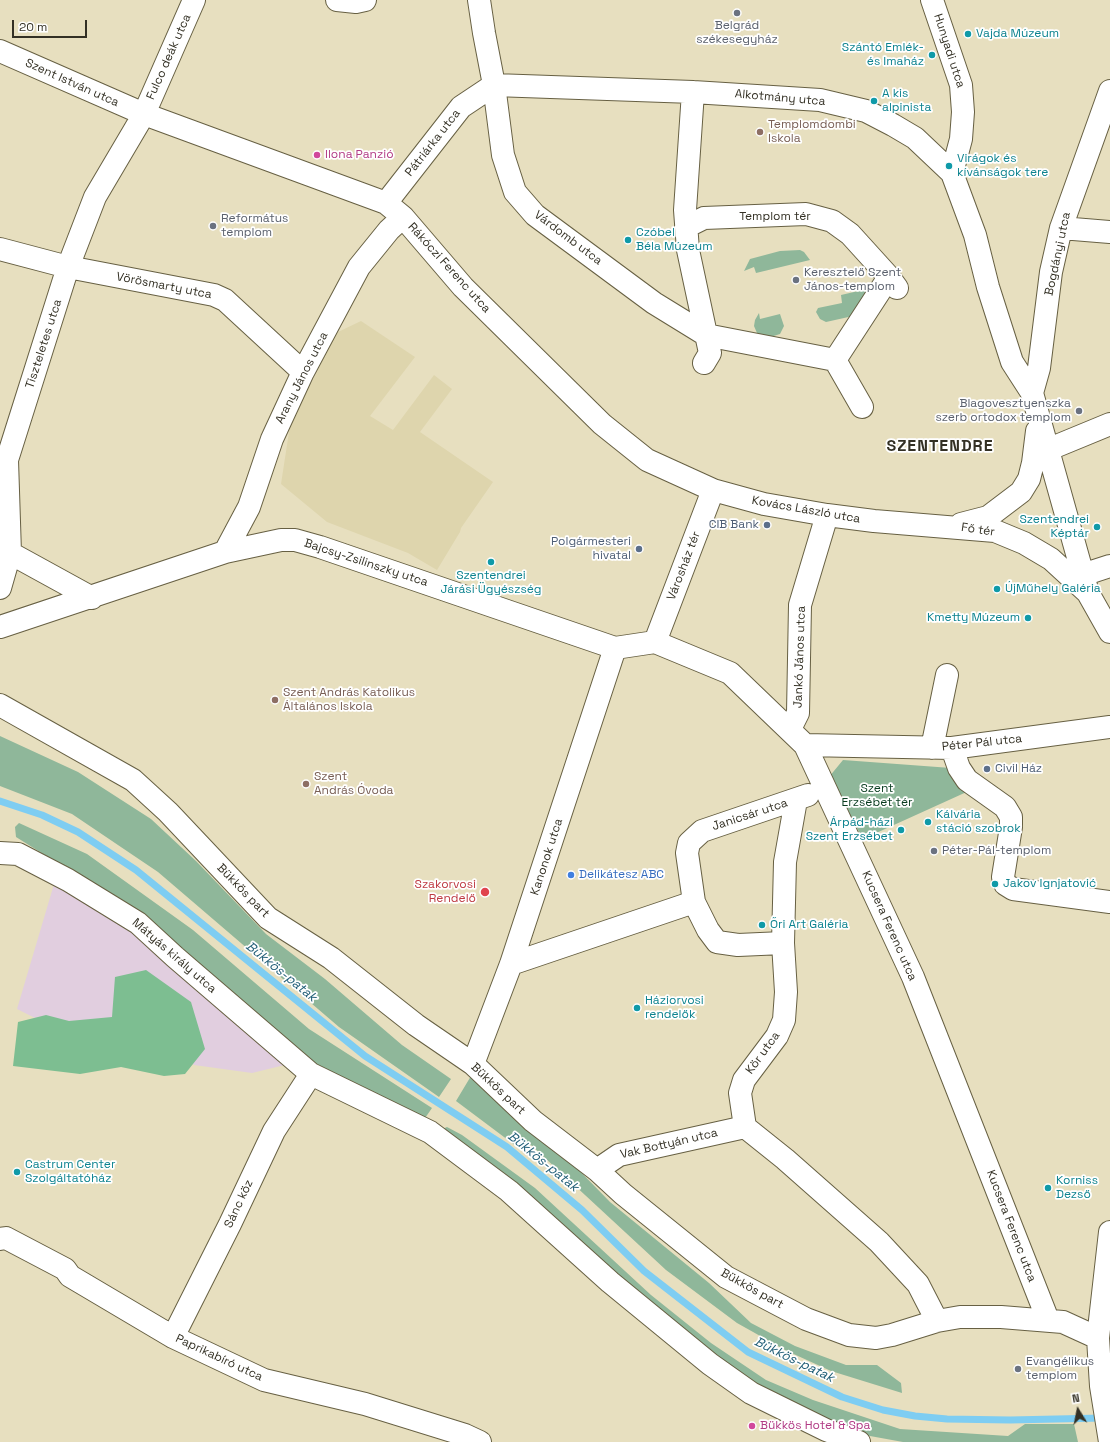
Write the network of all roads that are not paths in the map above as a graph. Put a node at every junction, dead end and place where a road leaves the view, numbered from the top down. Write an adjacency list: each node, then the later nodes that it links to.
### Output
1 (194, 0): 10 (street, Fulco deák utca)
2 (337, 0): 3 (street)
3 (365, 0)
4 (480, 0): 7 (street)
5 (932, 0): 11 (street, Hunyadi utca)
6 (0, 51): 10 (street, Szent István utca)
7 (494, 85): 9 (street, Alkotmány utca); 12 (street, Pátriárka utca); 19 (street, Várdomb utca)
8 (1110, 91): 15 (street, Bogdányi utca)
9 (693, 92): 11 (street, Alkotmány utca); 14 (street)
10 (144, 114): 12 (street, Rákóczi Ferenc utca); 18 (street, Tiszteletes utca)
11 (952, 173): 23 (street, Alkotmány utca)
12 (386, 203): 13 (street, Rákóczi Ferenc utca)
13 (403, 217): 22 (street, Arany János utca); 27 (street, Rákóczi Ferenc utca)
14 (686, 219): 19 (street); 20 (street, Templom tér)
15 (1061, 228): 16 (street); 23 (street, Bogdányi utca)
16 (1110, 232)
17 (0, 249): 18 (street, Vörösmarty utca)
18 (68, 267): 22 (street, Vörösmarty utca); 32 (street, Tiszteletes utca)
19 (706, 335): 20 (street); 21 (street)
20 (835, 360): 24 (street)
21 (704, 363)
22 (303, 372): 31 (street, Arany János utca)
23 (1034, 403): 26 (street, Fő tér)
24 (862, 406)
25 (1110, 424): 26 (street)
26 (1047, 453): 30 (street, Fő tér); 33 (street, Fő tér)
27 (713, 490): 28 (street, Kovács László utca); 38 (street, Városház tér)
28 (827, 515): 29 (street, Kovács László utca); 43 (street, Jankó János utca)
29 (901, 523): 30 (street, Fő tér)
30 (942, 526): 33 (street, Fő tér)
31 (225, 552): 35 (street, Bajcsy-Zsilinszky utca); 39 (street, Bajcsy-Zsilinszky utca)
32 (10, 553): 34 (street, Tiszteletes utca); 35 (street)
33 (1091, 576): 37 (street)
34 (0, 588)
35 (92, 598): 36 (street, Bajcsy-Zsilinszky utca)
36 (0, 627)
37 (1110, 632)
38 (655, 642): 39 (street); 43 (street, Kucsera Ferenc utca)
39 (615, 648): 52 (street, Kanonok utca)
40 (947, 675): 45 (street)
41 (0, 705): 53 (street, Bükkös part)
42 (1110, 727): 45 (street, Péter Pál utca)
43 (790, 729): 44 (street, Kucsera Ferenc utca)
44 (805, 745): 45 (street, Péter Pál utca); 46 (street, Kucsera Ferenc utca)
45 (942, 748): 50 (street)
46 (825, 788): 47 (street, Janicsár utca); 59 (street, Kucsera Ferenc utca)
47 (796, 800): 49 (street, Janicsár utca); 51 (street, Kör utca)
48 (9, 854): 54 (street, Mátyás király utca)
49 (694, 902): 51 (street, Janicsár utca); 52 (street)
50 (1110, 902)
51 (783, 943): 55 (street, Kör utca)
52 (511, 964): 53 (street, Kanonok utca)
53 (473, 1064): 56 (street, Bükkös part)
54 (311, 1074): 62 (street, Sánc köz); 64 (street)
55 (745, 1127): 56 (street, Vak Bottyán utca); 60 (street)
56 (597, 1170): 60 (street, Bükkös part)
57 (1110, 1232): 61 (street)
58 (0, 1239): 62 (street, Paprikabíró utca)
59 (1048, 1320): 60 (street, Bükkös part); 61 (street, Bükkös part)
60 (937, 1321)
61 (1104, 1333): 65 (street)
62 (173, 1337): 63 (street, Paprikabíró utca)
63 (480, 1442)
64 (859, 1442)
65 (1110, 1442)

